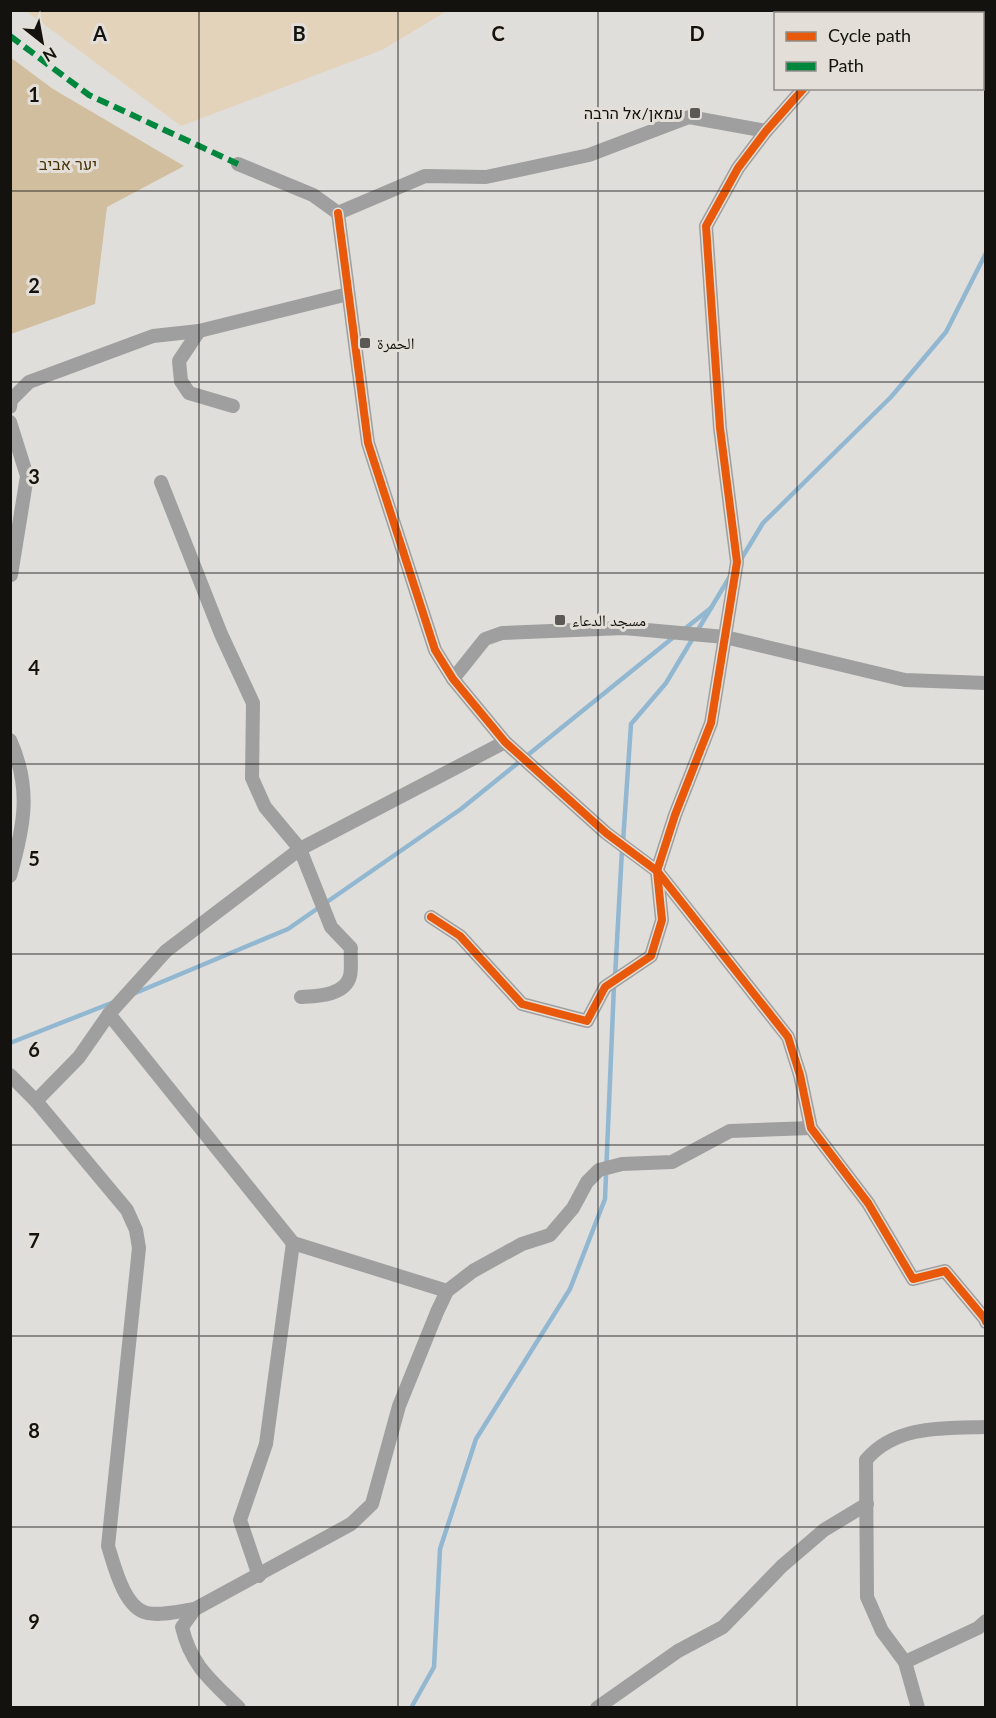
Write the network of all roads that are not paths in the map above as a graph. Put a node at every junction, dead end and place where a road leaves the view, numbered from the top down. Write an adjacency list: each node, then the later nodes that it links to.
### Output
1 (802, 90): 2 (street)
2 (766, 131): 4 (street); 12 (street)
3 (238, 164): 4 (street)
4 (338, 213): 5 (street)
5 (348, 294): 6 (street); 13 (street)
6 (199, 331): 7 (street); 8 (street)
7 (233, 406)
8 (10, 407)
9 (10, 422): 11 (street)
10 (161, 482): 17 (street)
11 (11, 575)
12 (725, 637): 13 (street); 14 (street); 18 (street)
13 (453, 679): 16 (street)
14 (986, 684)
15 (10, 740): 19 (street)
16 (504, 742): 17 (street); 18 (street)
17 (300, 849): 21 (street); 22 (street)
18 (657, 871): 20 (street); 25 (street)
19 (10, 876)
20 (432, 917)
21 (301, 997)
22 (109, 1014): 24 (street); 26 (street)
23 (10, 1075): 24 (street)
24 (36, 1101): 32 (street)
25 (811, 1128): 27 (street); 28 (street)
26 (293, 1243): 27 (street); 31 (street)
27 (447, 1291): 31 (street)
28 (985, 1320)
29 (986, 1427): 30 (street)
30 (867, 1504): 34 (street); 35 (street)
31 (259, 1576): 32 (street)
32 (195, 1609): 36 (street)
33 (986, 1621): 34 (street)
34 (905, 1662): 38 (street)
35 (609, 1701): 37 (street)
36 (238, 1707)
37 (597, 1707)
38 (918, 1707)

